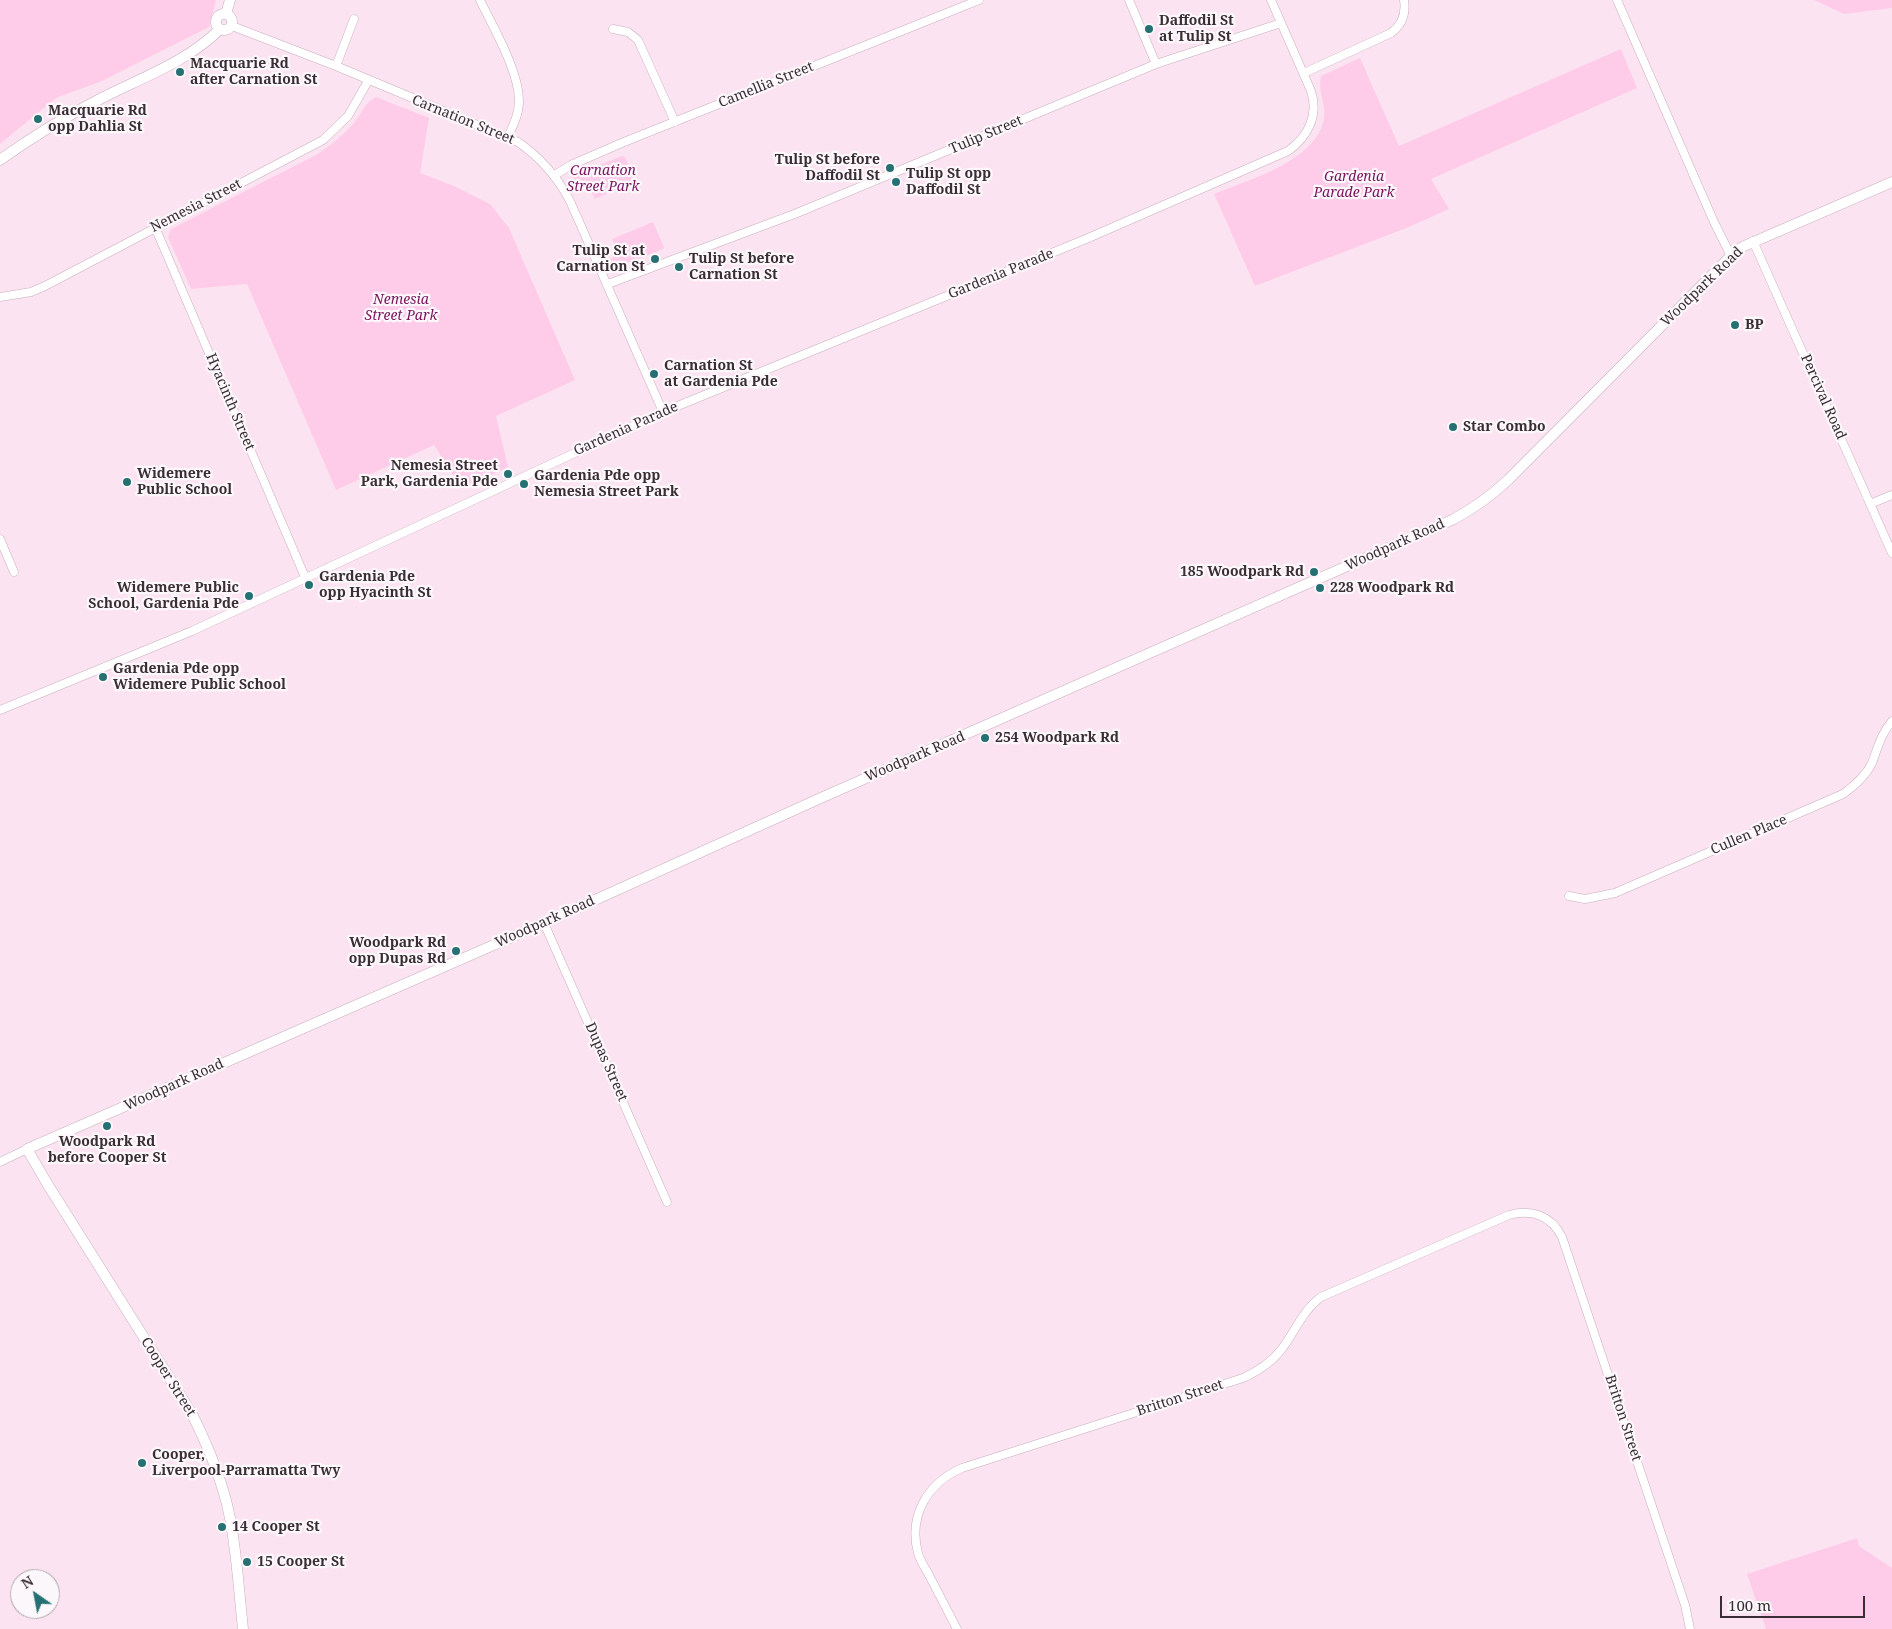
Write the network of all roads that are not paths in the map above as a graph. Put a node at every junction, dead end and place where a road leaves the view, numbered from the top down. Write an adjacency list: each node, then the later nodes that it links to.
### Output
1 (230, 0): 8 (street)
2 (480, 0): 19 (street)
3 (979, 0): 18 (street, Camellia Street)
4 (1129, 0): 14 (street)
5 (1271, 0): 10 (street, Gardenia Parade)
6 (1617, 0): 25 (street)
7 (1406, 1): 16 (street)
8 (226, 14): 11 (street); 12 (street)
9 (354, 19): 15 (street)
10 (1281, 23): 14 (street, Tulip Street); 16 (street, Gardenia Parade)
11 (232, 26): 12 (street); 15 (street, Carnation Street)
12 (220, 29): 20 (street)
13 (614, 29): 18 (street)
14 (1156, 64): 26 (street, Tulip Street)
15 (336, 66): 17 (street, Carnation Street)
16 (1304, 73): 28 (street, Gardenia Parade)
17 (368, 81): 19 (street, Carnation Street); 23 (street, Nemesia Street)
18 (675, 122): 21 (street, Camellia Street)
19 (508, 137): 21 (street, Carnation Street)
20 (0, 160)
21 (555, 175): 26 (street, Carnation Street)
22 (1892, 182): 24 (street, Woodpark Road)
23 (156, 227): 27 (street, Nemesia Street); 34 (street, Hyacinth Street)
24 (1753, 241): 25 (street, Woodpark Road); 30 (street, Percival Road)
25 (1731, 256): 38 (street, Woodpark Road)
26 (608, 284): 28 (street, Carnation Street)
27 (0, 298)
28 (663, 412): 34 (street, Gardenia Parade)
29 (1892, 495): 30 (street)
30 (1870, 504): 32 (street, Percival Road)
31 (0, 539): 33 (street)
32 (1892, 553)
33 (14, 572)
34 (305, 577): 35 (street, Gardenia Parade)
35 (0, 710)
36 (1892, 721): 37 (street, Cullen Place)
37 (1569, 896)
38 (544, 923): 39 (street, Woodpark Road); 41 (street, Dupas Street)
39 (27, 1149): 40 (street, Woodpark Road); 42 (street, Cooper Street)
40 (0, 1162)
41 (667, 1202)
42 (243, 1629)
43 (957, 1629): 44 (street, Britton Street)
44 (1690, 1629)

